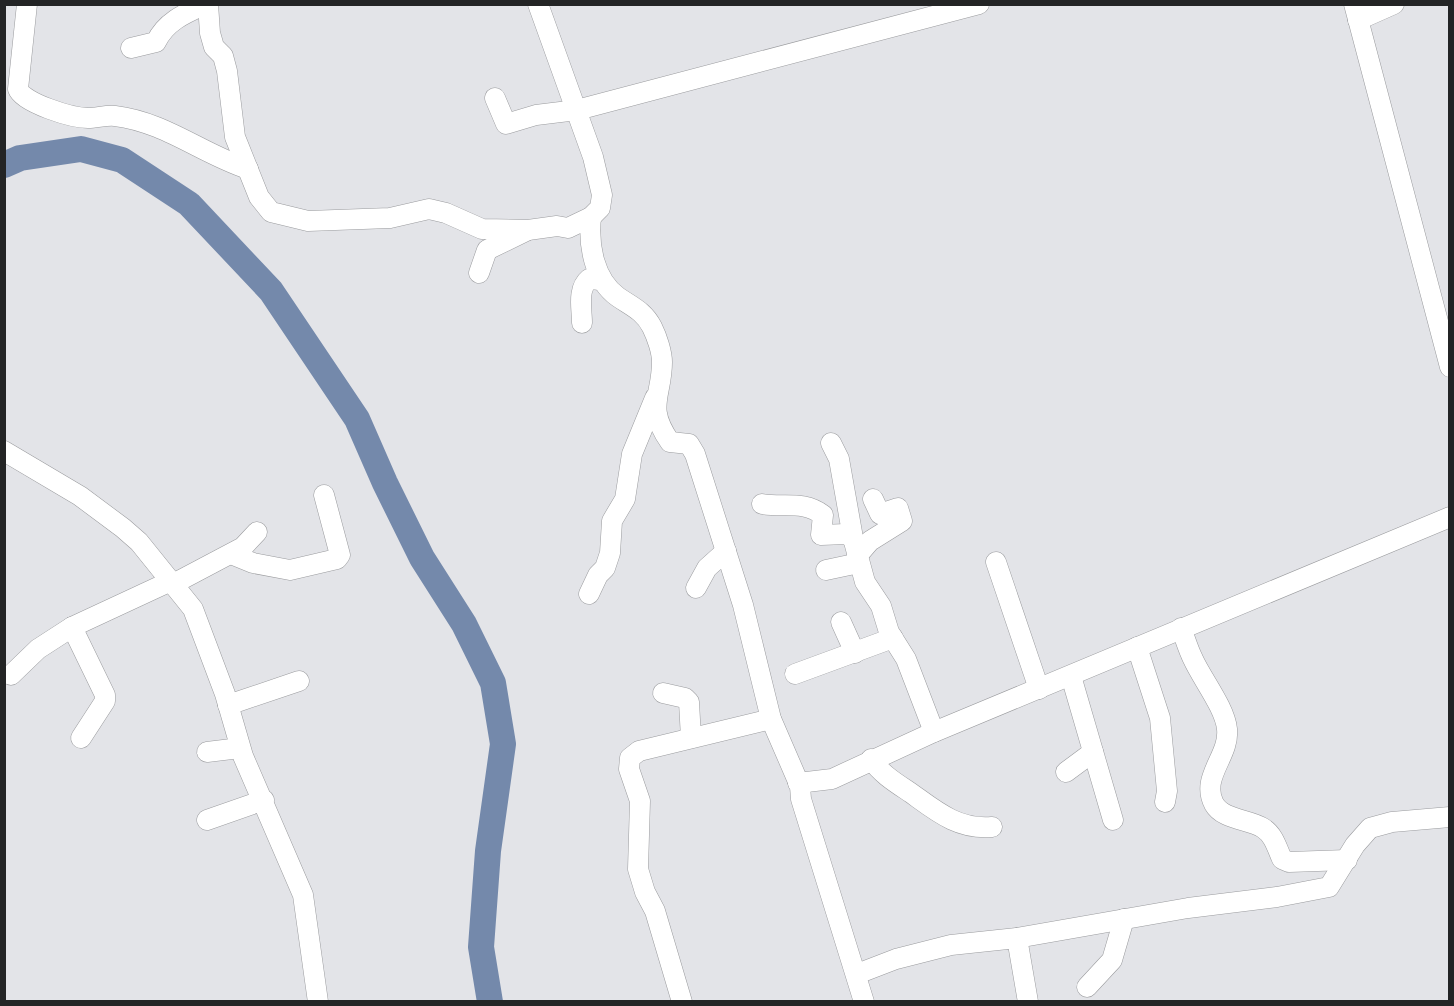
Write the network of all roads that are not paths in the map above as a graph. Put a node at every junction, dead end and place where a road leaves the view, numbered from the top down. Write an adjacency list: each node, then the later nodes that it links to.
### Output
1 (27, 4): 10 (street)
2 (207, 4): 7 (street); 10 (street)
3 (538, 4): 9 (street)
4 (979, 4): 9 (street)
5 (1394, 4): 6 (street)
6 (1356, 12): 16 (street)
7 (131, 48)
8 (495, 98): 9 (street)
9 (576, 110): 11 (street)
10 (248, 169): 12 (street)
11 (591, 217): 12 (street); 14 (street)
12 (528, 230): 13 (street)
13 (479, 273)
14 (601, 280): 15 (street); 17 (street)
15 (582, 323)
16 (1449, 367)
17 (655, 398): 25 (street); 32 (street)
18 (831, 443): 26 (street)
19 (4, 451): 30 (street)
20 (324, 495): 27 (street)
21 (873, 499): 26 (street)
22 (762, 504): 26 (street)
23 (1449, 517): 35 (street)
24 (257, 531): 27 (street)
25 (726, 551): 31 (street); 46 (street)
26 (856, 552): 29 (street); 36 (street)
27 (231, 554): 30 (street)
28 (996, 562): 43 (street)
29 (826, 570)
30 (172, 582): 34 (street); 45 (street)
31 (696, 588)
32 (589, 594)
33 (841, 622): 38 (street)
34 (72, 627): 39 (street); 48 (street)
35 (1181, 628): 37 (street); 62 (street)
36 (893, 638): 38 (street); 47 (street)
37 (1137, 647): 41 (street); 57 (street)
38 (855, 653): 40 (street)
39 (11, 675)
40 (795, 675)
41 (1071, 676): 43 (street); 52 (street)
42 (298, 681): 45 (street)
43 (1039, 689): 47 (street)
44 (663, 693): 49 (street)
45 (228, 705): 50 (street)
46 (771, 719): 49 (street); 55 (street)
47 (934, 732): 53 (street)
48 (81, 738)
49 (691, 738): 68 (street)
50 (240, 748): 51 (street); 56 (street)
51 (207, 752)
52 (1093, 752): 54 (street); 60 (street)
53 (871, 759): 55 (street); 61 (street)
54 (1066, 772)
55 (798, 783): 65 (street)
56 (264, 800): 59 (street); 67 (street)
57 (1165, 802)
58 (1449, 817): 62 (street)
59 (207, 820)
60 (1113, 820)
61 (992, 827)
62 (1347, 860): 63 (street)
63 (1124, 919): 64 (street); 66 (street)
64 (1017, 938): 65 (street); 70 (street)
65 (857, 974): 69 (street)
66 (1087, 987)
67 (318, 1002)
68 (682, 1002)
69 (864, 1002)
70 (1028, 1002)

